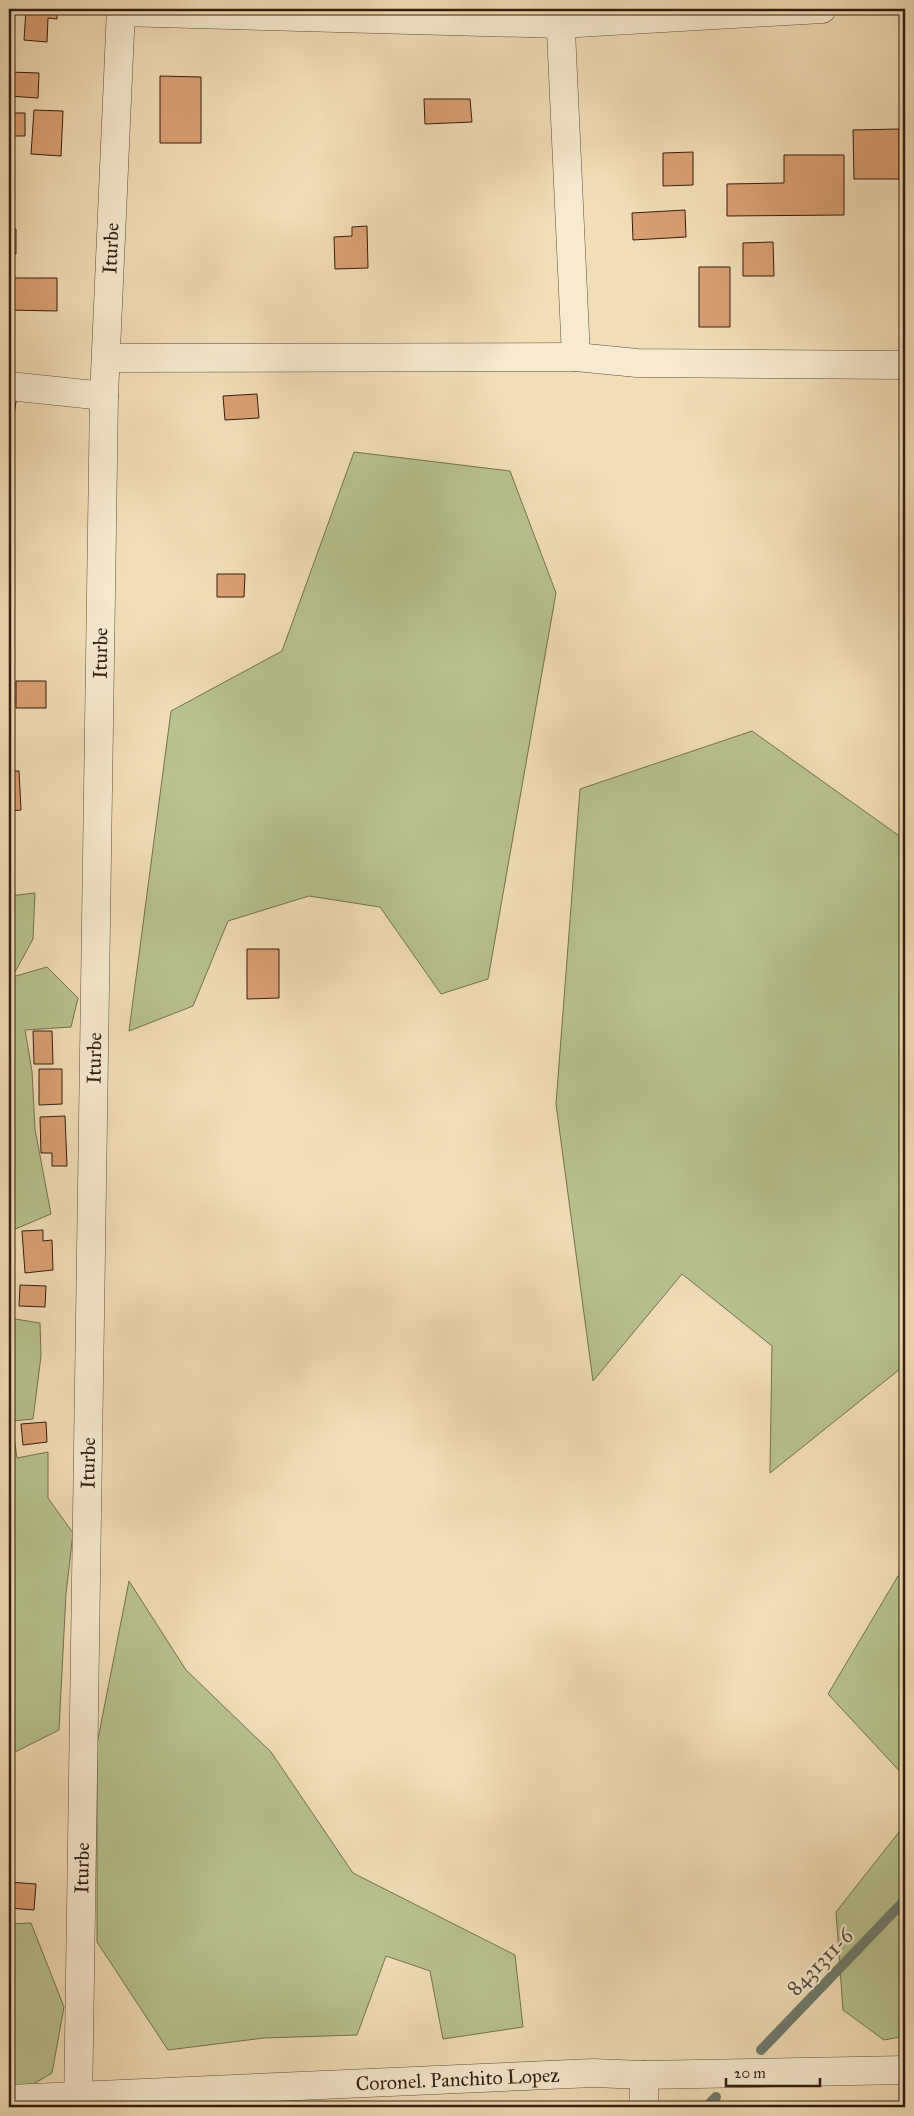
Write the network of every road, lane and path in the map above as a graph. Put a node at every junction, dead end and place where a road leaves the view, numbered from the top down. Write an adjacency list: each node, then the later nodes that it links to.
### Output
1 (822, 9): 3 (street)
2 (121, 10): 3 (street); 5 (street, Iturbe)
3 (560, 16): 4 (street)
4 (576, 357): 5 (street); 6 (street)
5 (107, 358): 8 (street, Iturbe)
6 (905, 365)
7 (9, 386): 8 (street)
8 (104, 396): 12 (street, Iturbe)
9 (905, 2070): 10 (street, Coronel. Panchito Lopez)
10 (644, 2075): 12 (street, Coronel. Panchito Lopez); 13 (street)
11 (9, 2099): 12 (street, Coronel. Panchito Lopez)
12 (78, 2102)
13 (644, 2107)

